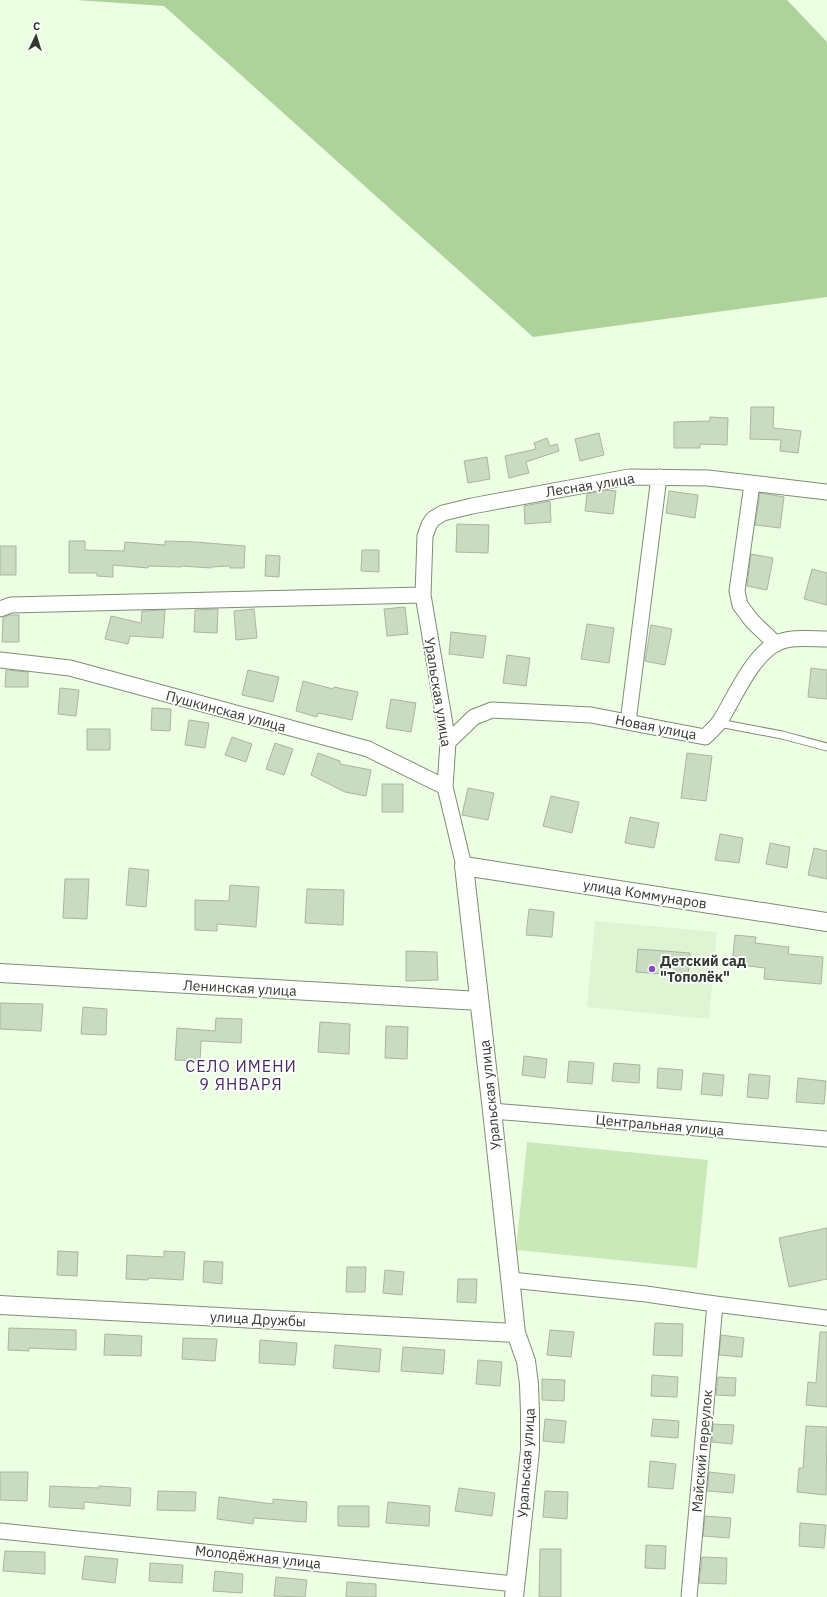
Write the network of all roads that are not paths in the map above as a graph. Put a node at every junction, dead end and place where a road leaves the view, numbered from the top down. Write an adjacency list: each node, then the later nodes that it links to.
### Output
1 (659, 477): 2 (street, Лесная улица); 4 (street, Лесная улица); 9 (street)
2 (752, 484): 3 (street, Лесная улица); 7 (street)
3 (827, 492)
4 (423, 595): 5 (street); 11 (street, Уральская улица)
5 (0, 609)
6 (827, 639): 7 (street, Новая улица)
7 (776, 644): 10 (street, Новая улица)
8 (0, 660): 13 (street, Пушкинская улица)
9 (628, 722): 10 (street, Новая улица); 11 (street, Новая улица)
10 (719, 723): 12 (lane)
11 (448, 742): 13 (street, Уральская улица)
12 (827, 747)
13 (445, 787): 14 (street, Уральская улица)
14 (464, 866): 15 (street, улица Коммунаров); 17 (street, Уральская улица)
15 (827, 922)
16 (0, 973): 17 (street, Ленинская улица)
17 (479, 1002): 18 (street, Уральская улица)
18 (492, 1111): 19 (street, Центральная улица); 20 (street, Уральская улица)
19 (827, 1139)
20 (511, 1280): 21 (street); 24 (street, Уральская улица)
21 (715, 1304): 23 (street); 27 (street, Майский переулок)
22 (0, 1305): 24 (street, улица Дружбы)
23 (827, 1318)
24 (516, 1333): 26 (street, Уральская улица)
25 (0, 1530): 26 (street, Молодёжная улица)
26 (515, 1591)
27 (689, 1597)

